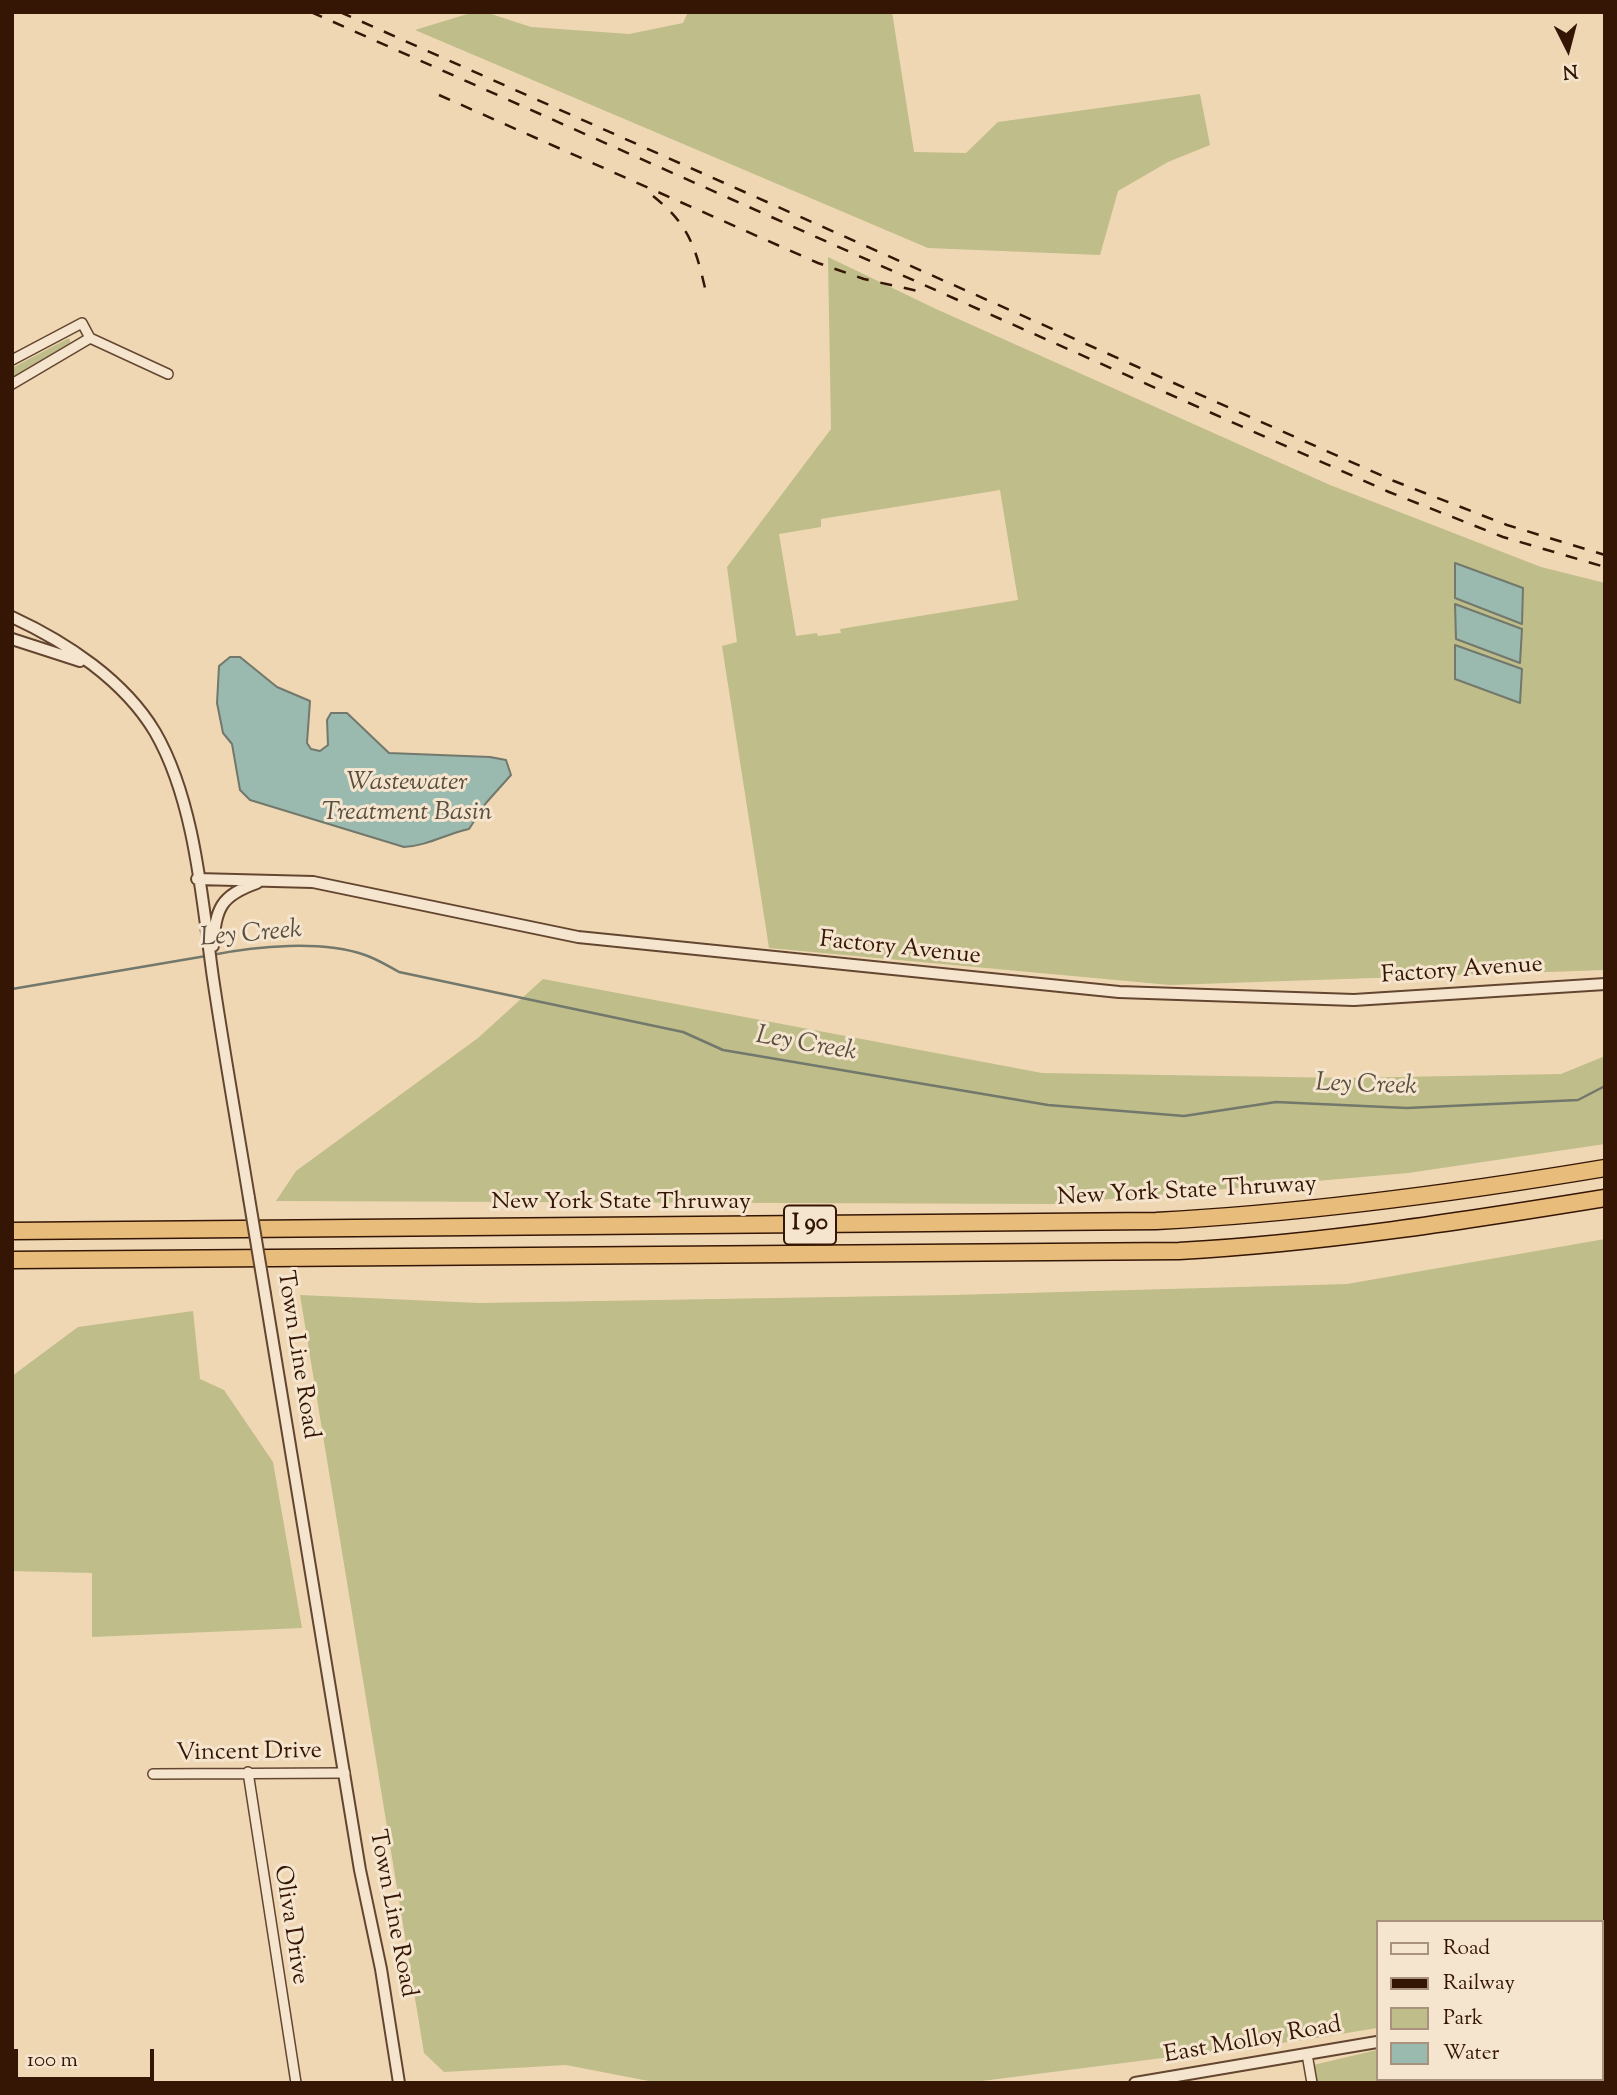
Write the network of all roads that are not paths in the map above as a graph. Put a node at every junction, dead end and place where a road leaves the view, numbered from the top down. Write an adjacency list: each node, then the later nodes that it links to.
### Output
1 (90, 338): 2 (street); 3 (street); 4 (street)
2 (12, 360)
3 (167, 373)
4 (12, 384)
5 (12, 617): 7 (street)
6 (12, 639): 7 (street)
7 (89, 664): 8 (street)
8 (198, 879): 9 (street, Factory Avenue); 10 (street)
9 (265, 880): 10 (street); 11 (street, Factory Avenue)
10 (211, 934): 17 (street, Town Line Road, bridge)
11 (1605, 984)
12 (1605, 1168): 14 (highway, New York State Thruway / I 90)
13 (1605, 1198): 15 (highway, New York State Thruway / I 90)
14 (12, 1231)
15 (12, 1260)
16 (248, 1772): 17 (street, Vincent Drive); 18 (street, Vincent Drive); 21 (street, Oliva Drive)
17 (345, 1773): 22 (street, Town Line Road)
18 (153, 1774)
19 (1376, 2042): 20 (street, East Molloy Road)
20 (1307, 2054): 23 (street, East Molloy Road); 24 (street)
21 (296, 2083)
22 (399, 2083)
23 (1135, 2083)
24 (1312, 2083)

